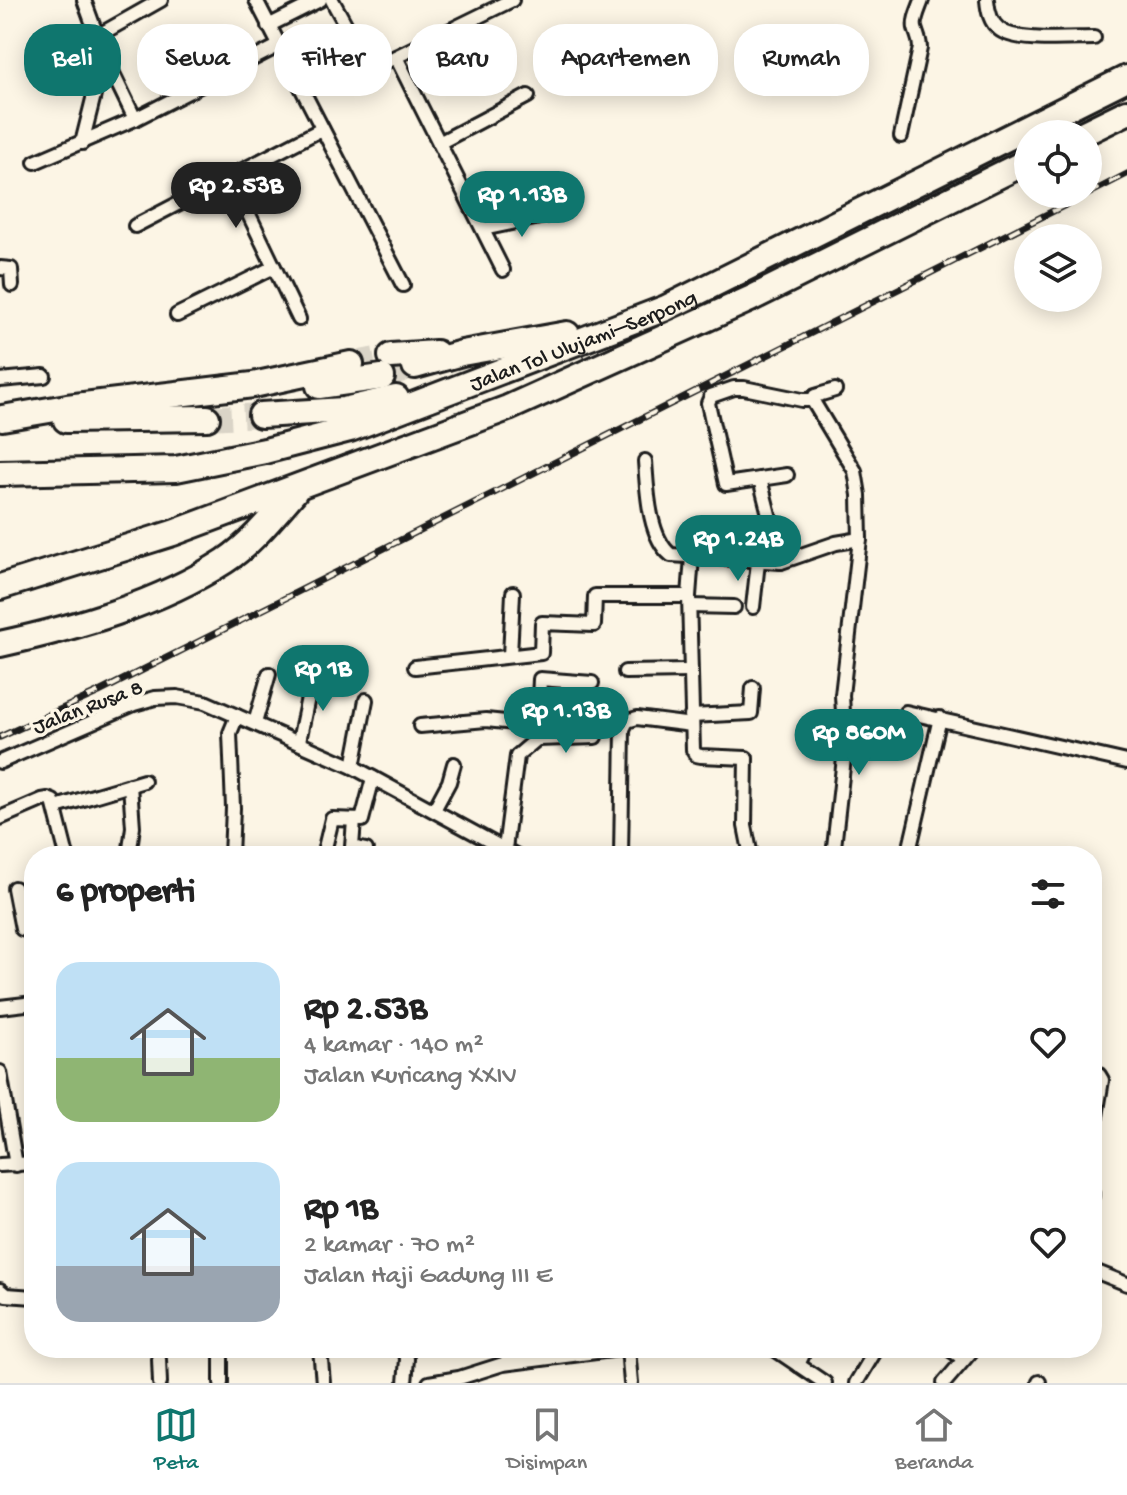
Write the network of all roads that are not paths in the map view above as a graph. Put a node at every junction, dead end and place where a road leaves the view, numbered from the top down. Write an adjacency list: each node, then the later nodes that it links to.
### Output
1 (84, 0): 9 (street)
2 (161, 0): 10 (street)
3 (256, 0): 11 (street)
4 (320, 0): 11 (street)
5 (332, 0): 15 (street)
6 (512, 0): 15 (street)
7 (922, 0): 25 (street)
8 (987, 0): 13 (street)
9 (94, 24)
10 (118, 24)
11 (268, 26): 12 (street)
12 (274, 36)
13 (1094, 38)
14 (274, 48): 22 (street)
15 (396, 57): 27 (street)
16 (1127, 78): 39 (highway, Jalan Tol Ulujami–Serpong)
17 (121, 90): 22 (street)
18 (94, 96): 26 (street)
19 (306, 96): 24 (street)
20 (528, 96): 27 (street)
21 (1127, 112): 23 (highway)
22 (135, 119): 26 (street)
23 (1102, 124)
24 (322, 129): 30 (street); 38 (street)
25 (901, 136)
26 (82, 143): 28 (street)
27 (439, 143): 33 (street)
28 (35, 162)
29 (1014, 168): 58 (highway, Jalan Tol Ulujami–Serpong)
30 (231, 177): 32 (street); 34 (street)
31 (554, 214): 33 (street)
32 (135, 226)
33 (483, 229): 36 (street)
34 (274, 267): 40 (street); 41 (street)
35 (0, 268): 37 (street)
36 (503, 270)
37 (12, 285)
38 (403, 285)
39 (666, 308): 42 (highway); 55 (highway, Jalan Tol Ulujami–Serpong)
40 (177, 315)
41 (299, 319)
42 (570, 333): 43 (highway); 51 (highway)
43 (462, 353): 45 (highway); 48 (highway)
44 (351, 364): 48 (highway)
45 (415, 366)
46 (44, 376): 47 (street)
47 (0, 380)
48 (253, 385): 52 (highway)
49 (835, 390): 50 (street)
50 (813, 400): 57 (street); 59 (street)
51 (261, 415)
52 (1, 418): 53 (highway)
53 (207, 418)
54 (645, 461): 60 (street)
55 (0, 473)
56 (787, 475): 57 (street)
57 (760, 479): 62 (street)
58 (296, 489): 63 (highway, Jalan Tol Ulujami–Serpong); 68 (highway)
59 (860, 539): 62 (street); 110 (street)
60 (692, 557): 61 (street); 65 (street)
61 (758, 562): 62 (street); 67 (street)
62 (781, 562)
63 (0, 587)
64 (513, 593): 70 (street)
65 (689, 601): 66 (street); 69 (street); 72 (street)
66 (734, 607)
67 (753, 607)
68 (0, 644)
69 (541, 653): 70 (street); 76 (street)
70 (510, 656): 71 (street)
71 (415, 667)
72 (689, 671): 73 (street); 83 (street)
73 (625, 672)
74 (269, 674): 85 (street)
75 (312, 678): 89 (street)
76 (539, 682): 77 (street); 84 (street)
77 (592, 683)
78 (753, 688): 83 (street)
79 (366, 700): 93 (street)
80 (906, 712): 82 (street)
81 (237, 716): 85 (street, Jalan Rusa 8); 90 (street, Jalan Rusa 8); 103 (street)
82 (940, 718): 91 (street); 111 (street)
83 (691, 721): 108 (street); 109 (street)
84 (536, 722): 86 (street); 88 (street)
85 (255, 723): 89 (street, Jalan Rusa 8)
86 (420, 726)
87 (595, 737): 88 (street)
88 (537, 739): 107 (street)
89 (299, 741): 93 (street, Jalan Rusa 8)
90 (0, 762)
91 (1127, 762)
92 (454, 764): 98 (street)
93 (353, 767): 94 (street, Jalan Rusa 8)
94 (373, 778): 98 (street, Jalan Rusa 8); 100 (street)
95 (144, 781): 96 (street)
96 (130, 785): 97 (street); 102 (street)
97 (56, 807): 99 (street); 101 (street)
98 (434, 810): 106 (street, Jalan Rusa 8)
99 (0, 818)
100 (354, 820): 104 (street); 105 (street)
101 (65, 846)
102 (130, 846)
103 (231, 846)
104 (325, 846)
105 (352, 846)
106 (500, 846)
107 (511, 846)
108 (621, 846)
109 (749, 846)
110 (834, 846)
111 (910, 846)
112 (14, 888): 113 (street)
113 (24, 930)
114 (24, 1004): 115 (street)
115 (0, 1007)
116 (0, 1072): 119 (street)
117 (24, 1164): 119 (street)
118 (0, 1165): 119 (street)
119 (16, 1165)
120 (1102, 1274): 121 (street)
121 (1127, 1284)
122 (0, 1290): 123 (street)
123 (24, 1296)
124 (221, 1358): 137 (street)
125 (321, 1358): 138 (street)
126 (407, 1358): 139 (street)
127 (544, 1358): 140 (street)
128 (629, 1358): 141 (street)
129 (788, 1358): 134 (street)
130 (801, 1358): 134 (street)
131 (871, 1358): 143 (street)
132 (159, 1359): 136 (street)
133 (964, 1359): 144 (street)
134 (798, 1365): 135 (street)
135 (807, 1379): 142 (street)
136 (160, 1383)
137 (221, 1383)
138 (323, 1383)
139 (405, 1383)
140 (429, 1383)
141 (631, 1383)
142 (825, 1383)
143 (856, 1383)
144 (944, 1383)

